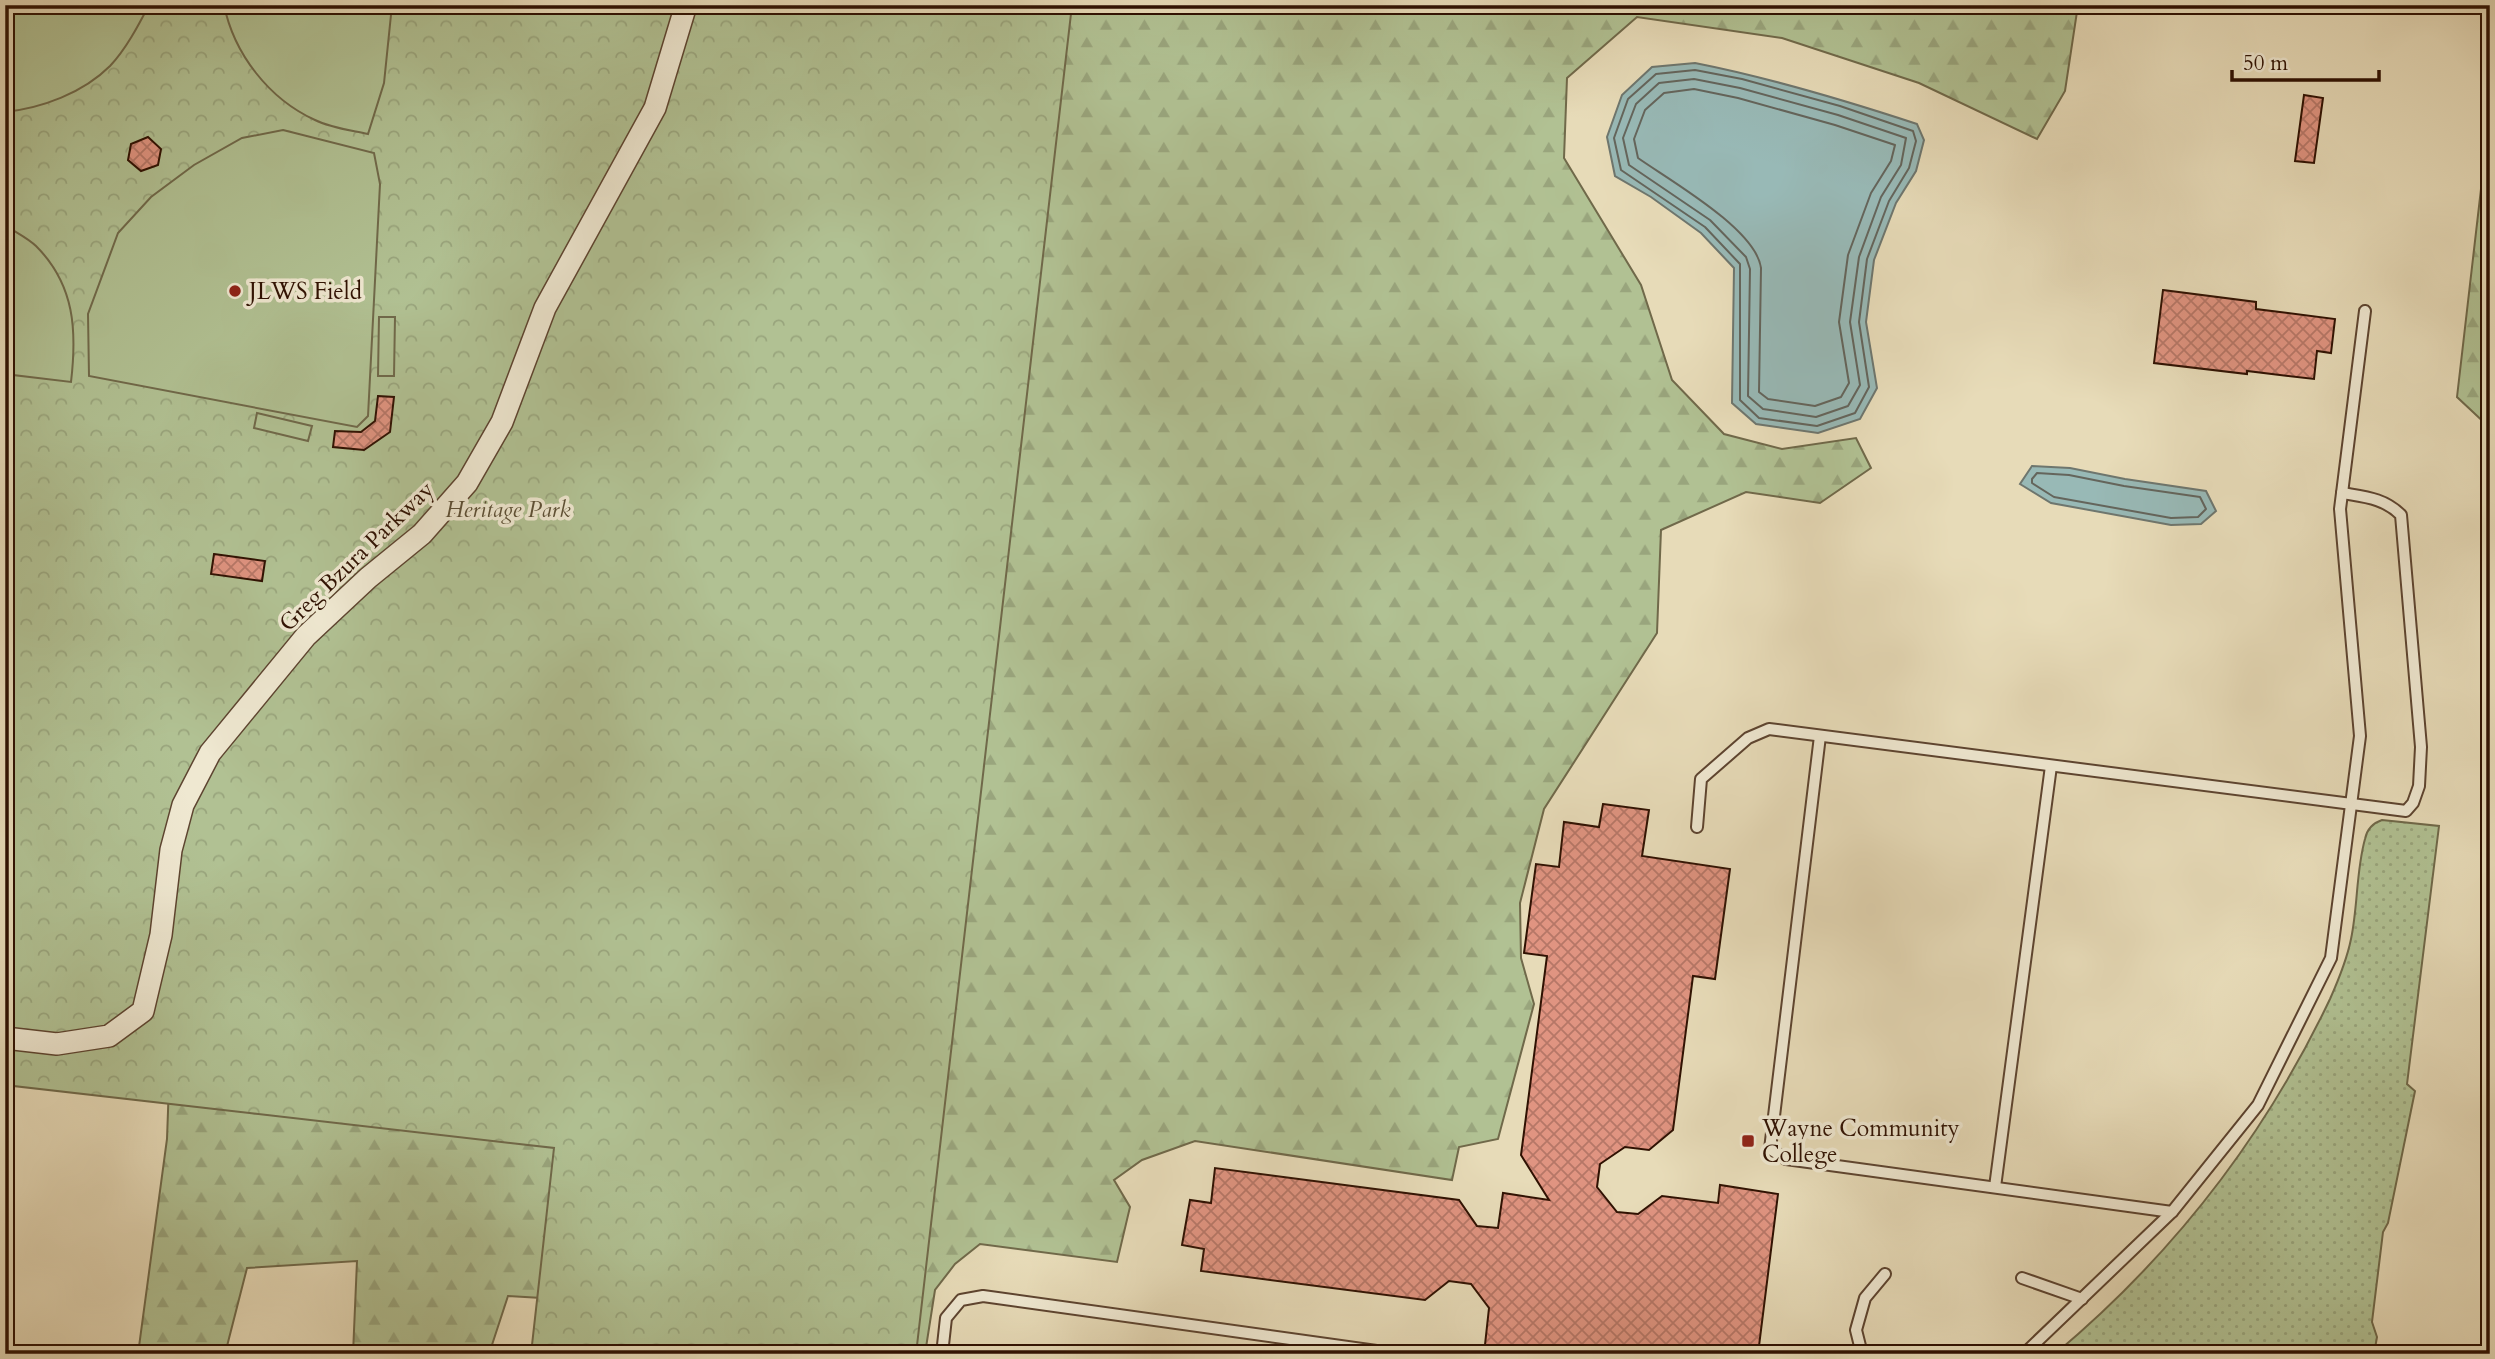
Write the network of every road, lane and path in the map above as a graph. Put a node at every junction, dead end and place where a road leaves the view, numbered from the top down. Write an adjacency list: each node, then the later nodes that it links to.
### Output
1 (686, 5): 8 (street, Greg Bzura Parkway)
2 (2365, 311): 3 (lane)
3 (2342, 493): 6 (lane); 6 (lane)
4 (1820, 736): 5 (lane); 7 (lane); 9 (lane)
5 (2050, 766): 6 (lane); 9 (lane)
6 (2351, 806): 10 (lane)
7 (1697, 827)
8 (5, 1038)
9 (1995, 1187): 10 (lane)
10 (2172, 1212): 13 (lane)
11 (1885, 1274): 16 (lane)
12 (2022, 1278): 13 (lane)
13 (2082, 1299): 17 (lane)
14 (942, 1354): 15 (lane)
15 (1398, 1354)
16 (1862, 1354)
17 (2024, 1354)

